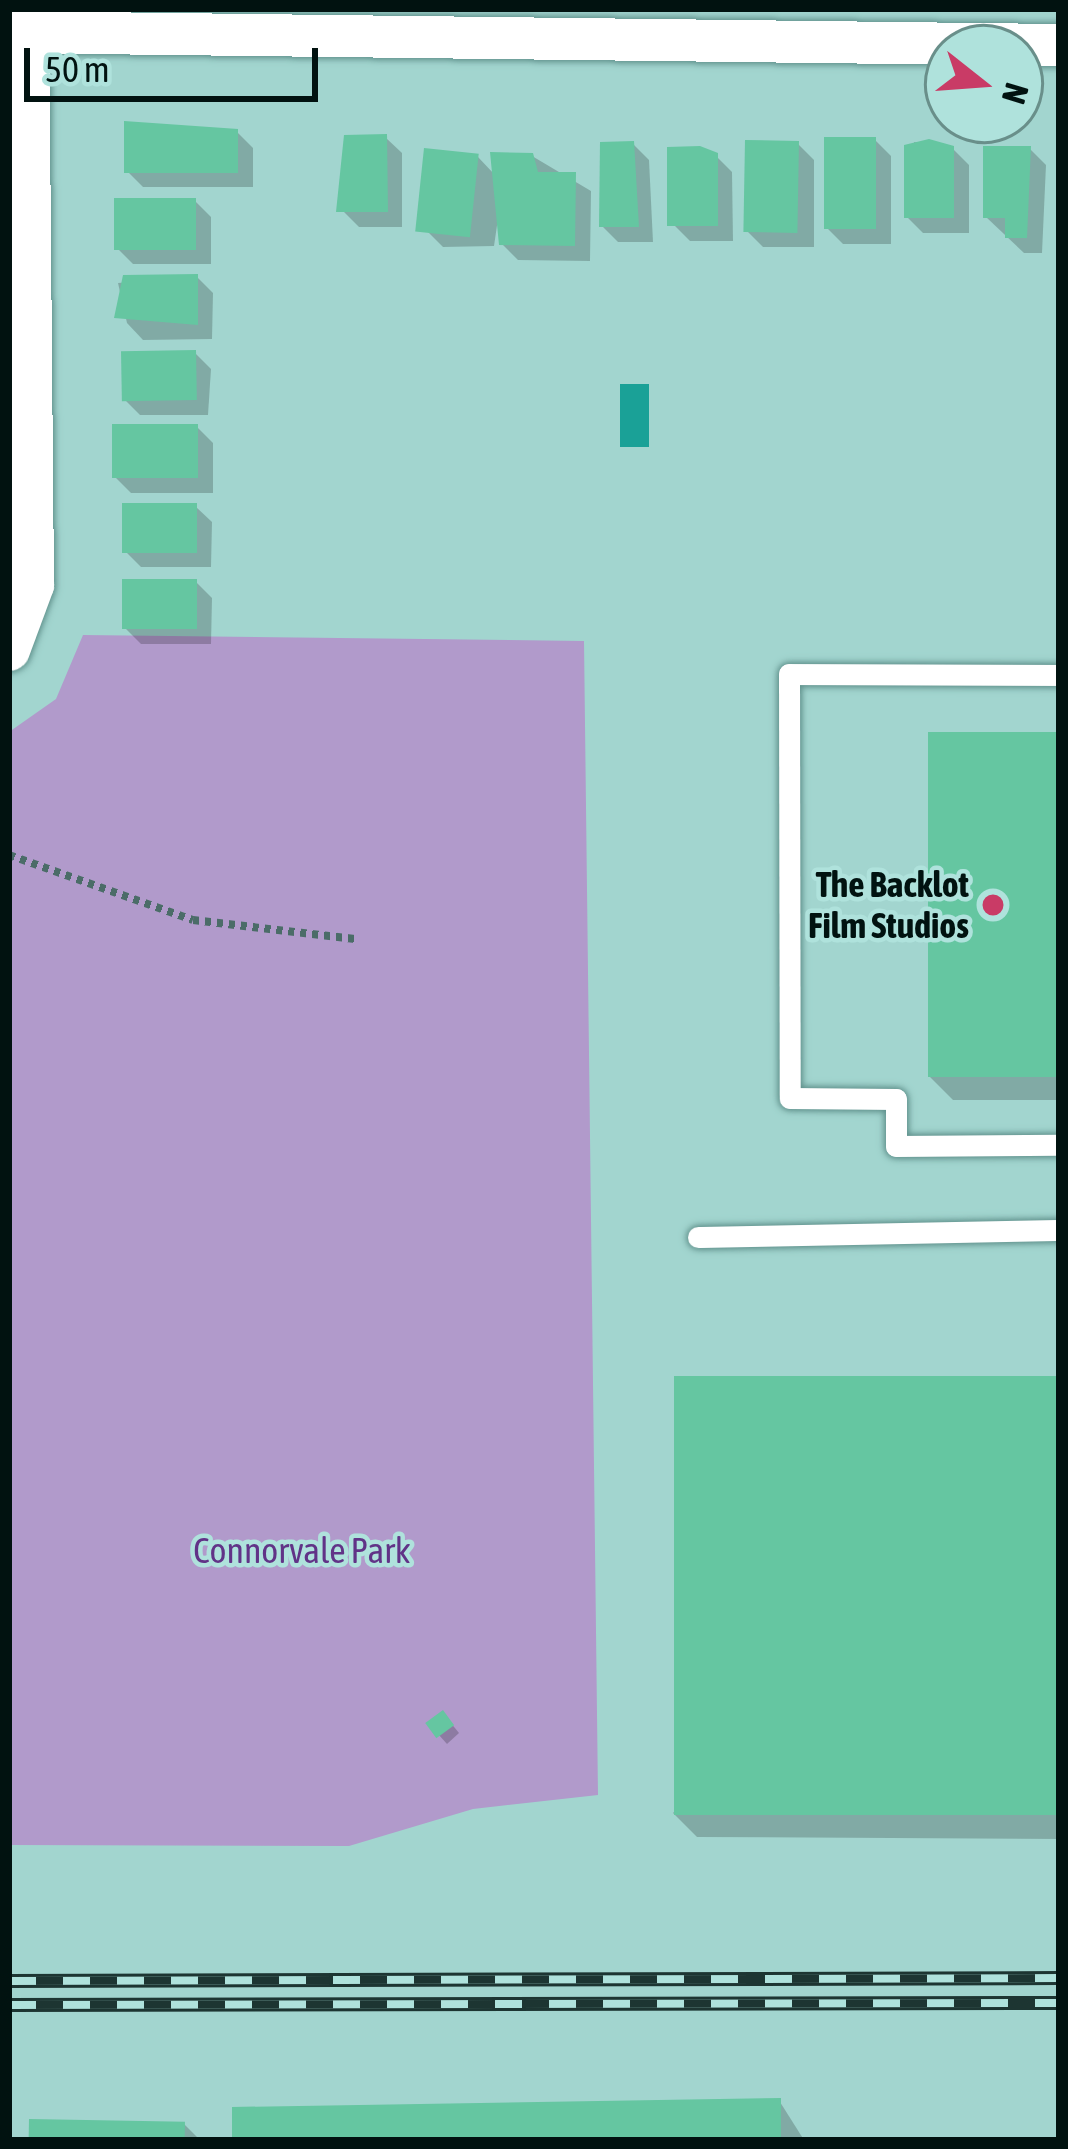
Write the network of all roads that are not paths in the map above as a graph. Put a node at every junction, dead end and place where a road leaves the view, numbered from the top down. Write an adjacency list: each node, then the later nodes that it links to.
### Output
1 (22, 24): 2 (street); 3 (street)
2 (1059, 44)
3 (9, 650)
4 (1059, 675): 5 (lane)
5 (1059, 1145)
6 (1059, 1230): 7 (lane)
7 (698, 1237)

